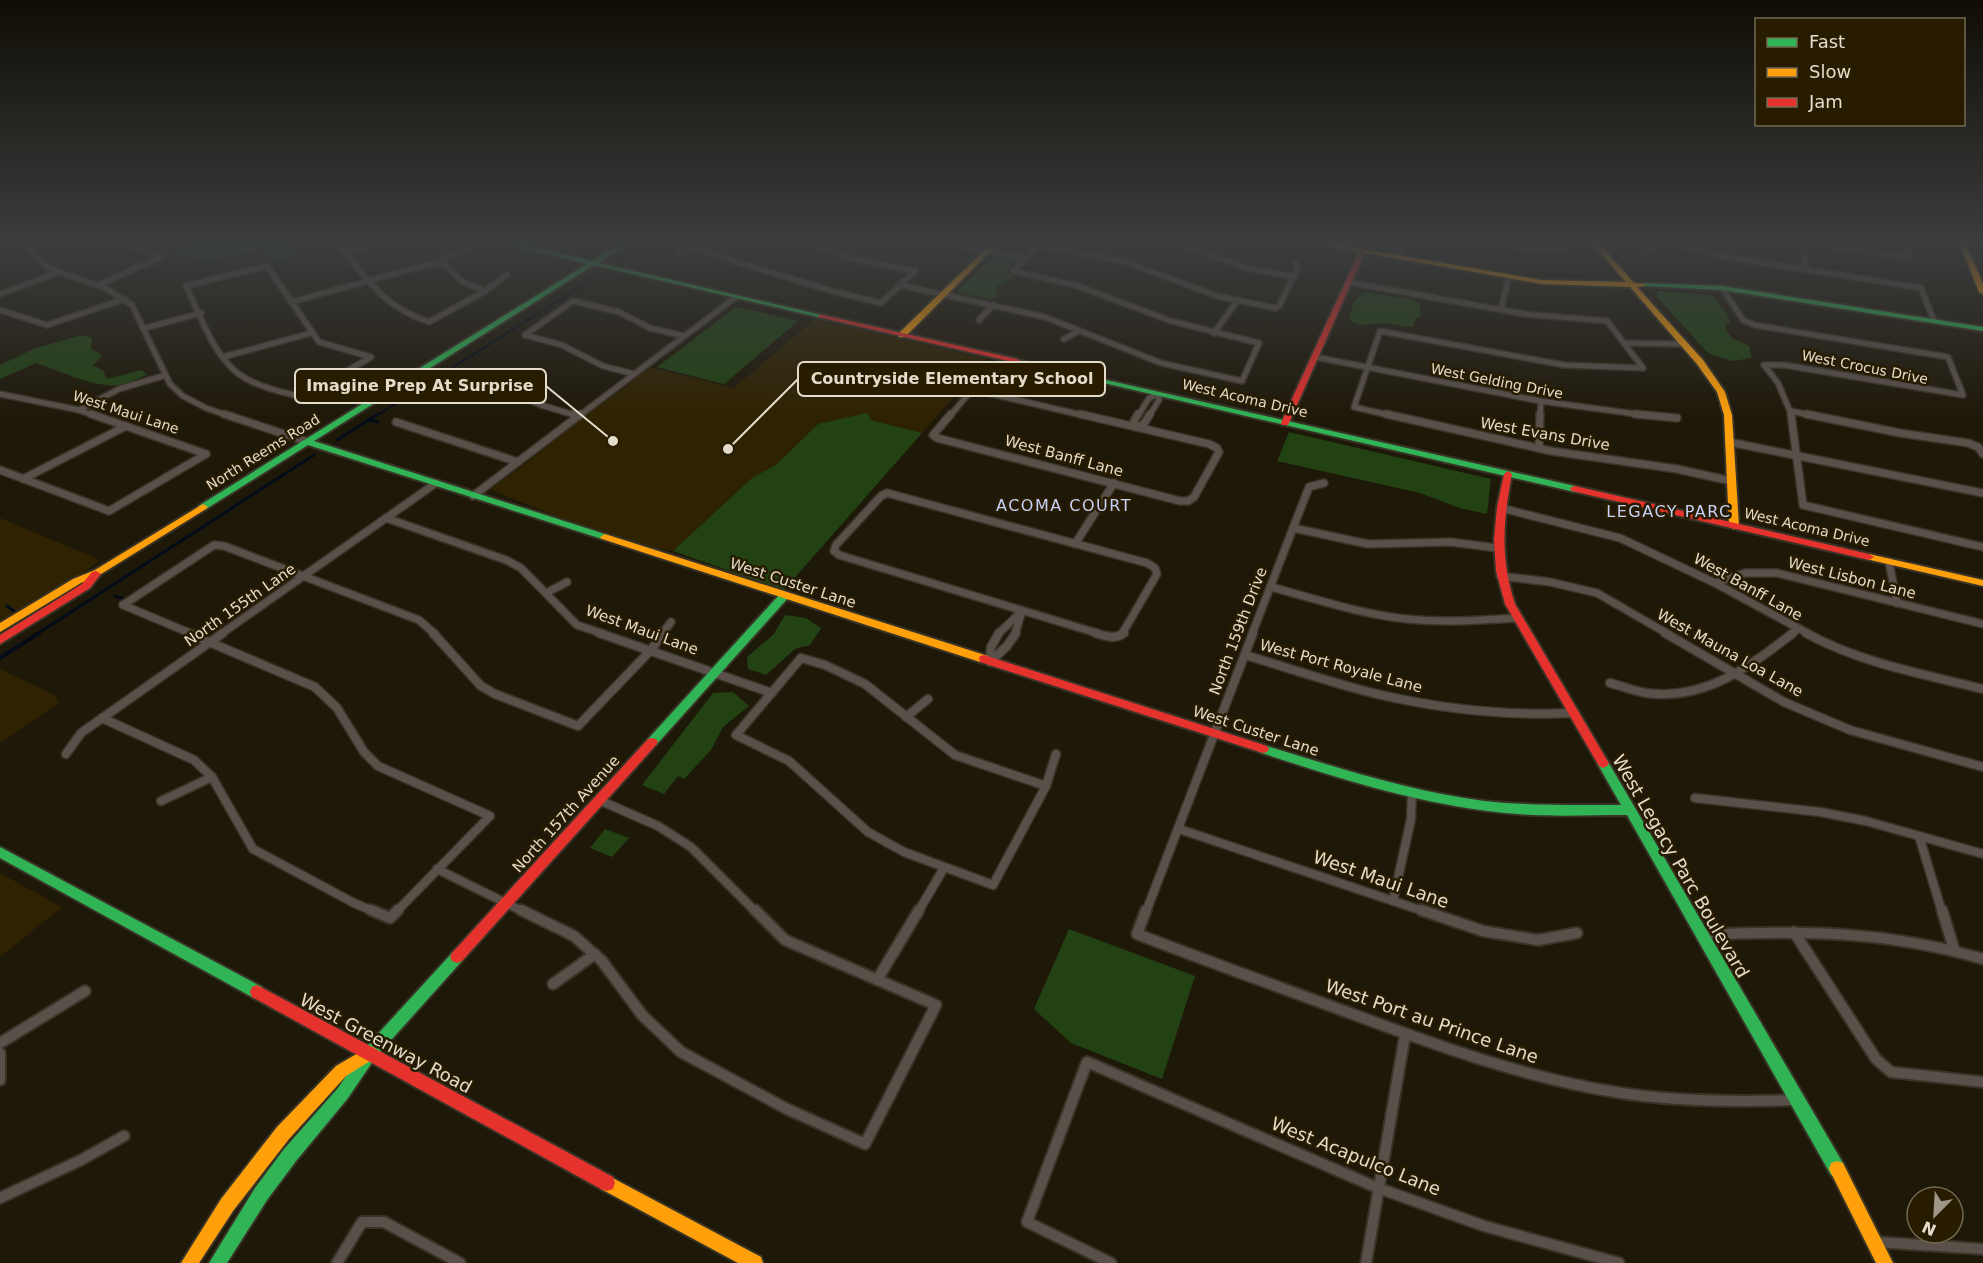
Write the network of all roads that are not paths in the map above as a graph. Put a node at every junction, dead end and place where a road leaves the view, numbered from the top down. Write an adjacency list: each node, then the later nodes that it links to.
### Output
1 (119, 301): 26 (street)
2 (127, 301): 30 (street, West Custer Lane)
3 (194, 301): 27 (street)
4 (295, 301): 23 (street)
5 (387, 301): 6 (street)
6 (467, 301)
7 (533, 301): 59 (street, North Reems Road)
8 (731, 301): 36 (street)
9 (753, 301): 35 (street, West Acoma Drive)
10 (937, 301): 35 (street)
11 (975, 301): 24 (street)
12 (1118, 301): 34 (street)
13 (1237, 301): 34 (street)
14 (1242, 301): 15 (street)
15 (1282, 301)
16 (1340, 301): 41 (street)
17 (1455, 301): 25 (street)
18 (1503, 301): 25 (street)
19 (1646, 301): 39 (street)
20 (1730, 301): 50 (street, West Crocus Drive)
21 (1805, 301): 29 (street)
22 (1926, 301): 29 (street)
23 (291, 302): 33 (street)
24 (993, 305): 28 (street); 32 (street)
25 (1501, 309): 38 (street)
26 (0, 310)
27 (201, 314): 30 (street); 40 (street)
28 (979, 320)
29 (1934, 321): 31 (street)
30 (145, 328): 44 (street, West Custer Lane)
31 (1983, 329)
32 (1079, 331): 34 (street); 37 (street)
33 (311, 333): 40 (street); 40 (street)
34 (1214, 333)
35 (902, 335): 47 (street, West Acoma Drive)
36 (684, 336): 43 (street); 43 (street)
37 (1064, 339)
38 (1625, 343): 39 (street); 42 (street)
39 (1684, 344): 60 (street)
40 (224, 357)
41 (1315, 357): 42 (street, West Gelding Drive); 56 (street)
42 (1369, 368): 48 (street, West Gelding Drive); 61 (street, West Evans Drive)
43 (634, 374): 53 (street)
44 (166, 375): 49 (street); 59 (street, West Custer Lane)
45 (469, 375): 53 (street)
46 (0, 394): 49 (street, West Maui Lane)
47 (1158, 394): 51 (street); 52 (street); 56 (street, West Acoma Drive)
48 (1541, 402): 54 (street, West Gelding Drive); 61 (street)
49 (79, 410): 57 (street, West Maui Lane)
50 (1791, 411): 62 (street); 63 (street)
51 (1140, 412): 52 (street); 58 (street)
52 (1150, 415): 58 (street)
53 (579, 416): 64 (street)
54 (1677, 418)
55 (396, 422): 64 (street)
56 (1285, 423): 66 (street, West Acoma Drive)
57 (126, 426): 67 (street); 67 (street, West Maui Lane)
58 (1136, 427): 70 (street, West Banff Lane); 70 (street, West Banff Lane)
59 (308, 442): 69 (street, West Custer Lane); 82 (street, North Reems Road)
60 (1729, 442): 63 (street); 68 (street)
61 (1539, 448): 68 (street, West Evans Drive)
62 (1983, 454)
63 (1797, 456): 72 (street); 79 (street)
64 (518, 462): 73 (street)
65 (0, 470): 67 (street)
66 (1508, 474): 74 (street, West Legacy Parc Boulevard); 76 (street, West Acoma Drive)
67 (23, 480)
68 (1731, 481): 76 (street)
69 (436, 483): 73 (street, West Custer Lane); 75 (street, North 155th Lane)
70 (1114, 483): 78 (street)
71 (1324, 483): 77 (street, North 159th Drive)
72 (1983, 493)
73 (473, 496): 90 (street, West Custer Lane)
74 (1501, 508): 80 (street, West Legacy Parc Boulevard); 86 (street, West Banff Lane)
75 (386, 518): 83 (street, North 155th Lane); 89 (street, West Maui Lane)
76 (1734, 526): 81 (street, West Acoma Drive)
77 (1293, 528): 80 (street); 88 (street, North 159th Drive)
78 (1075, 544): 92 (street); 92 (street)
79 (1983, 547)
80 (1497, 548): 84 (street, West Legacy Parc Boulevard)
81 (1889, 562): 87 (street, West Acoma Drive); 91 (street)
82 (98, 572): 96 (street, North Reems Road); 100 (street, North Reems Road)
83 (305, 575): 101 (street, North 155th Lane); 101 (street); 102 (street)
84 (1500, 576): 93 (street, West Legacy Parc Boulevard); 106 (street, West Mauna Loa Lane)
85 (567, 582): 89 (street)
86 (1715, 583): 91 (street, West Lisbon Lane); 97 (street, West Banff Lane)
87 (1983, 583)
88 (1271, 587): 93 (street); 103 (street, North 159th Drive)
89 (546, 593): 102 (street, West Maui Lane)
90 (784, 596): 104 (street, West Custer Lane); 105 (street, North 157th Avenue)
91 (1896, 603): 95 (street, West Lisbon Lane)
92 (1022, 611): 98 (street); 99 (street)
93 (1518, 618): 111 (street, West Legacy Parc Boulevard)
94 (671, 622): 102 (street)
95 (1983, 624)
96 (0, 628)
97 (1798, 629): 106 (street); 108 (street, West Banff Lane)
98 (1003, 630): 99 (street); 104 (street)
99 (1014, 634): 104 (street)
100 (0, 640)
101 (210, 642): 113 (street, North 155th Lane); 130 (street)
102 (651, 650): 105 (street, West Maui Lane)
103 (1245, 655): 111 (street, West Port Royale Lane); 114 (street, North 159th Drive)
104 (990, 662): 114 (street, West Custer Lane)
105 (715, 672): 109 (street, West Maui Lane); 122 (street, North 157th Avenue)
106 (1737, 675): 107 (street); 117 (street, West Mauna Loa Lane)
107 (1610, 683)
108 (1983, 689)
109 (772, 693): 112 (street); 129 (street)
110 (928, 699): 112 (street)
111 (1572, 713): 124 (street, West Legacy Parc Boulevard)
112 (906, 717): 119 (street)
113 (102, 718): 115 (street, North 155th Lane); 118 (street)
114 (1215, 734): 120 (street, West Custer Lane); 125 (street, North 159th Drive)
115 (66, 754)
116 (1056, 754): 119 (street)
117 (1983, 766)
118 (212, 777): 123 (street); 130 (street)
119 (1046, 786): 129 (street)
120 (1412, 792): 124 (street, West Custer Lane); 131 (street)
121 (1695, 798): 126 (street)
122 (599, 800): 132 (street, North 157th Avenue); 140 (street)
123 (161, 801)
124 (1629, 810): 136 (street, West Legacy Parc Boulevard)
125 (1179, 829): 131 (street, West Maui Lane); 135 (street, North 159th Drive)
126 (1919, 836): 128 (street); 137 (street)
127 (0, 852): 146 (street, West Greenway Road)
128 (1983, 854)
129 (944, 868): 140 (street)
130 (437, 869): 132 (street)
131 (1393, 901): 134 (street, West Maui Lane)
132 (506, 902): 138 (street); 146 (street, North 157th Avenue)
133 (1794, 932): 136 (street); 137 (street); 148 (street)
134 (1577, 933)
135 (1137, 934): 143 (street, West Port au Prince Lane)
136 (1703, 935): 149 (street, West Legacy Parc Boulevard)
137 (1954, 950): 139 (street)
138 (595, 954): 140 (street); 141 (street)
139 (1983, 959)
140 (877, 980)
141 (553, 984)
142 (85, 991): 144 (street)
143 (1405, 1035): 149 (street, West Port au Prince Lane); 151 (street)
144 (0, 1043)
145 (0, 1053): 147 (street)
146 (370, 1053): 155 (street); 156 (street); 159 (street, West Greenway Road)
147 (0, 1080)
148 (1983, 1082)
149 (1798, 1100): 153 (street, West Legacy Parc Boulevard)
150 (124, 1136): 152 (street)
151 (1378, 1188): 160 (street, West Acapulco Lane); 161 (street); 162 (street, West Acapulco Lane)
152 (0, 1198)
153 (1876, 1242): 154 (street); 163 (street, West Legacy Parc Boulevard)
154 (1983, 1249)
155 (189, 1263)
156 (217, 1263)
157 (337, 1263): 158 (street)
158 (460, 1263)
159 (755, 1263)
160 (1111, 1263)
161 (1366, 1263)
162 (1619, 1263)
163 (1885, 1263)

